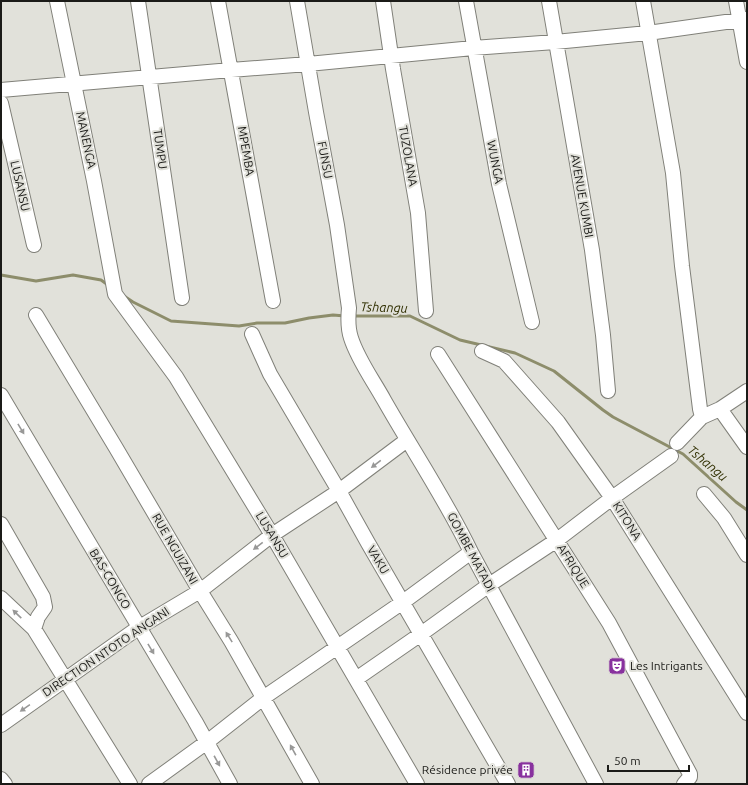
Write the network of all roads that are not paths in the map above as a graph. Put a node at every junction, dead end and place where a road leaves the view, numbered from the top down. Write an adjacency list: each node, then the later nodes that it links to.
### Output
1 (57, 1): 19 (street, MANENGA)
2 (138, 1): 18 (street, TUMPU)
3 (218, 1): 17 (street, MPEMBA)
4 (297, 1): 16 (street, FUNSU)
5 (383, 1): 14 (street, TUZOLANA)
6 (466, 1): 13 (street, WUNGA)
7 (549, 1): 12 (street, AVENUE KUMBI)
8 (643, 1): 11 (street)
9 (736, 1): 10 (street)
10 (743, 20): 11 (street); 15 (street)
11 (648, 33): 12 (street); 37 (street)
12 (556, 42): 13 (street); 33 (street, AVENUE KUMBI)
13 (473, 48): 14 (street); 29 (street, WUNGA)
14 (391, 56): 16 (street); 26 (street, TUZOLANA)
15 (747, 62)
16 (308, 64): 17 (street); 27 (street, FUNSU)
17 (231, 70): 18 (street); 25 (street, MPEMBA)
18 (150, 77): 19 (street); 24 (street, TUMPU)
19 (74, 84): 20 (street); 23 (street, MANENGA)
20 (1, 90)
21 (1, 103): 22 (street, LUSANSU)
22 (34, 245)
23 (115, 294): 46 (street, LUSANSU)
24 (182, 298)
25 (273, 301)
26 (426, 311)
27 (349, 314): 38 (street, GOMBE MATADI)
28 (36, 316): 51 (street, RUE NGUIZANI)
29 (532, 322)
30 (252, 334): 42 (street, VAKU)
31 (482, 351): 44 (street, KITONA)
32 (438, 354): 47 (street, AFRIQUE)
33 (608, 391)
34 (747, 391): 36 (street)
35 (1, 395): 54 (street, BAS-CONGO, one-way to 54)
36 (720, 409): 37 (street); 40 (street)
37 (702, 416): 39 (street)
38 (407, 440): 42 (street, DIRECTION NTOTO ANGANI, one-way to 42); 48 (street, GOMBE MATADI)
39 (677, 443)
40 (747, 447)
41 (671, 456): 44 (street)
42 (339, 491): 46 (street, DIRECTION NTOTO ANGANI); 53 (street, VAKU)
43 (704, 494): 49 (street)
44 (612, 498): 47 (street); 61 (street, KITONA)
45 (1, 524): 55 (street)
46 (272, 535): 51 (street, DIRECTION NTOTO ANGANI, one-way to 51); 57 (street, LUSANSU)
47 (557, 540): 50 (street); 73 (street, AFRIQUE)
48 (471, 552): 50 (street, GOMBE MATADI); 53 (street)
49 (747, 555)
50 (489, 585): 56 (street); 72 (street, GOMBE MATADI)
51 (200, 591): 54 (street, DIRECTION NTOTO ANGANI); 60 (street, RUE NGUIZANI, one-way to 51)
52 (1, 598): 55 (street, one-way to 52)
53 (403, 602): 56 (street, VAKU); 57 (street)
54 (138, 628): 59 (street, DIRECTION NTOTO ANGANI); 63 (street, BAS-CONGO, one-way to 63)
55 (34, 629): 59 (street)
56 (421, 634): 58 (street); 71 (street, VAKU)
57 (337, 647): 58 (street, LUSANSU); 60 (street)
58 (356, 679): 70 (street, LUSANSU)
59 (65, 680): 62 (street, DIRECTION NTOTO ANGANI, one-way to 62); 66 (street)
60 (263, 698): 63 (street); 69 (street, RUE NGUIZANI, one-way to 60)
61 (747, 713)
62 (1, 725)
63 (207, 742): 67 (street); 68 (street, BAS-CONGO, one-way to 68)
64 (1, 779): 65 (street)
65 (4, 784)
66 (130, 784)
67 (149, 784)
68 (230, 784)
69 (312, 784)
70 (417, 784)
71 (508, 784)
72 (596, 784)
73 (684, 784)

